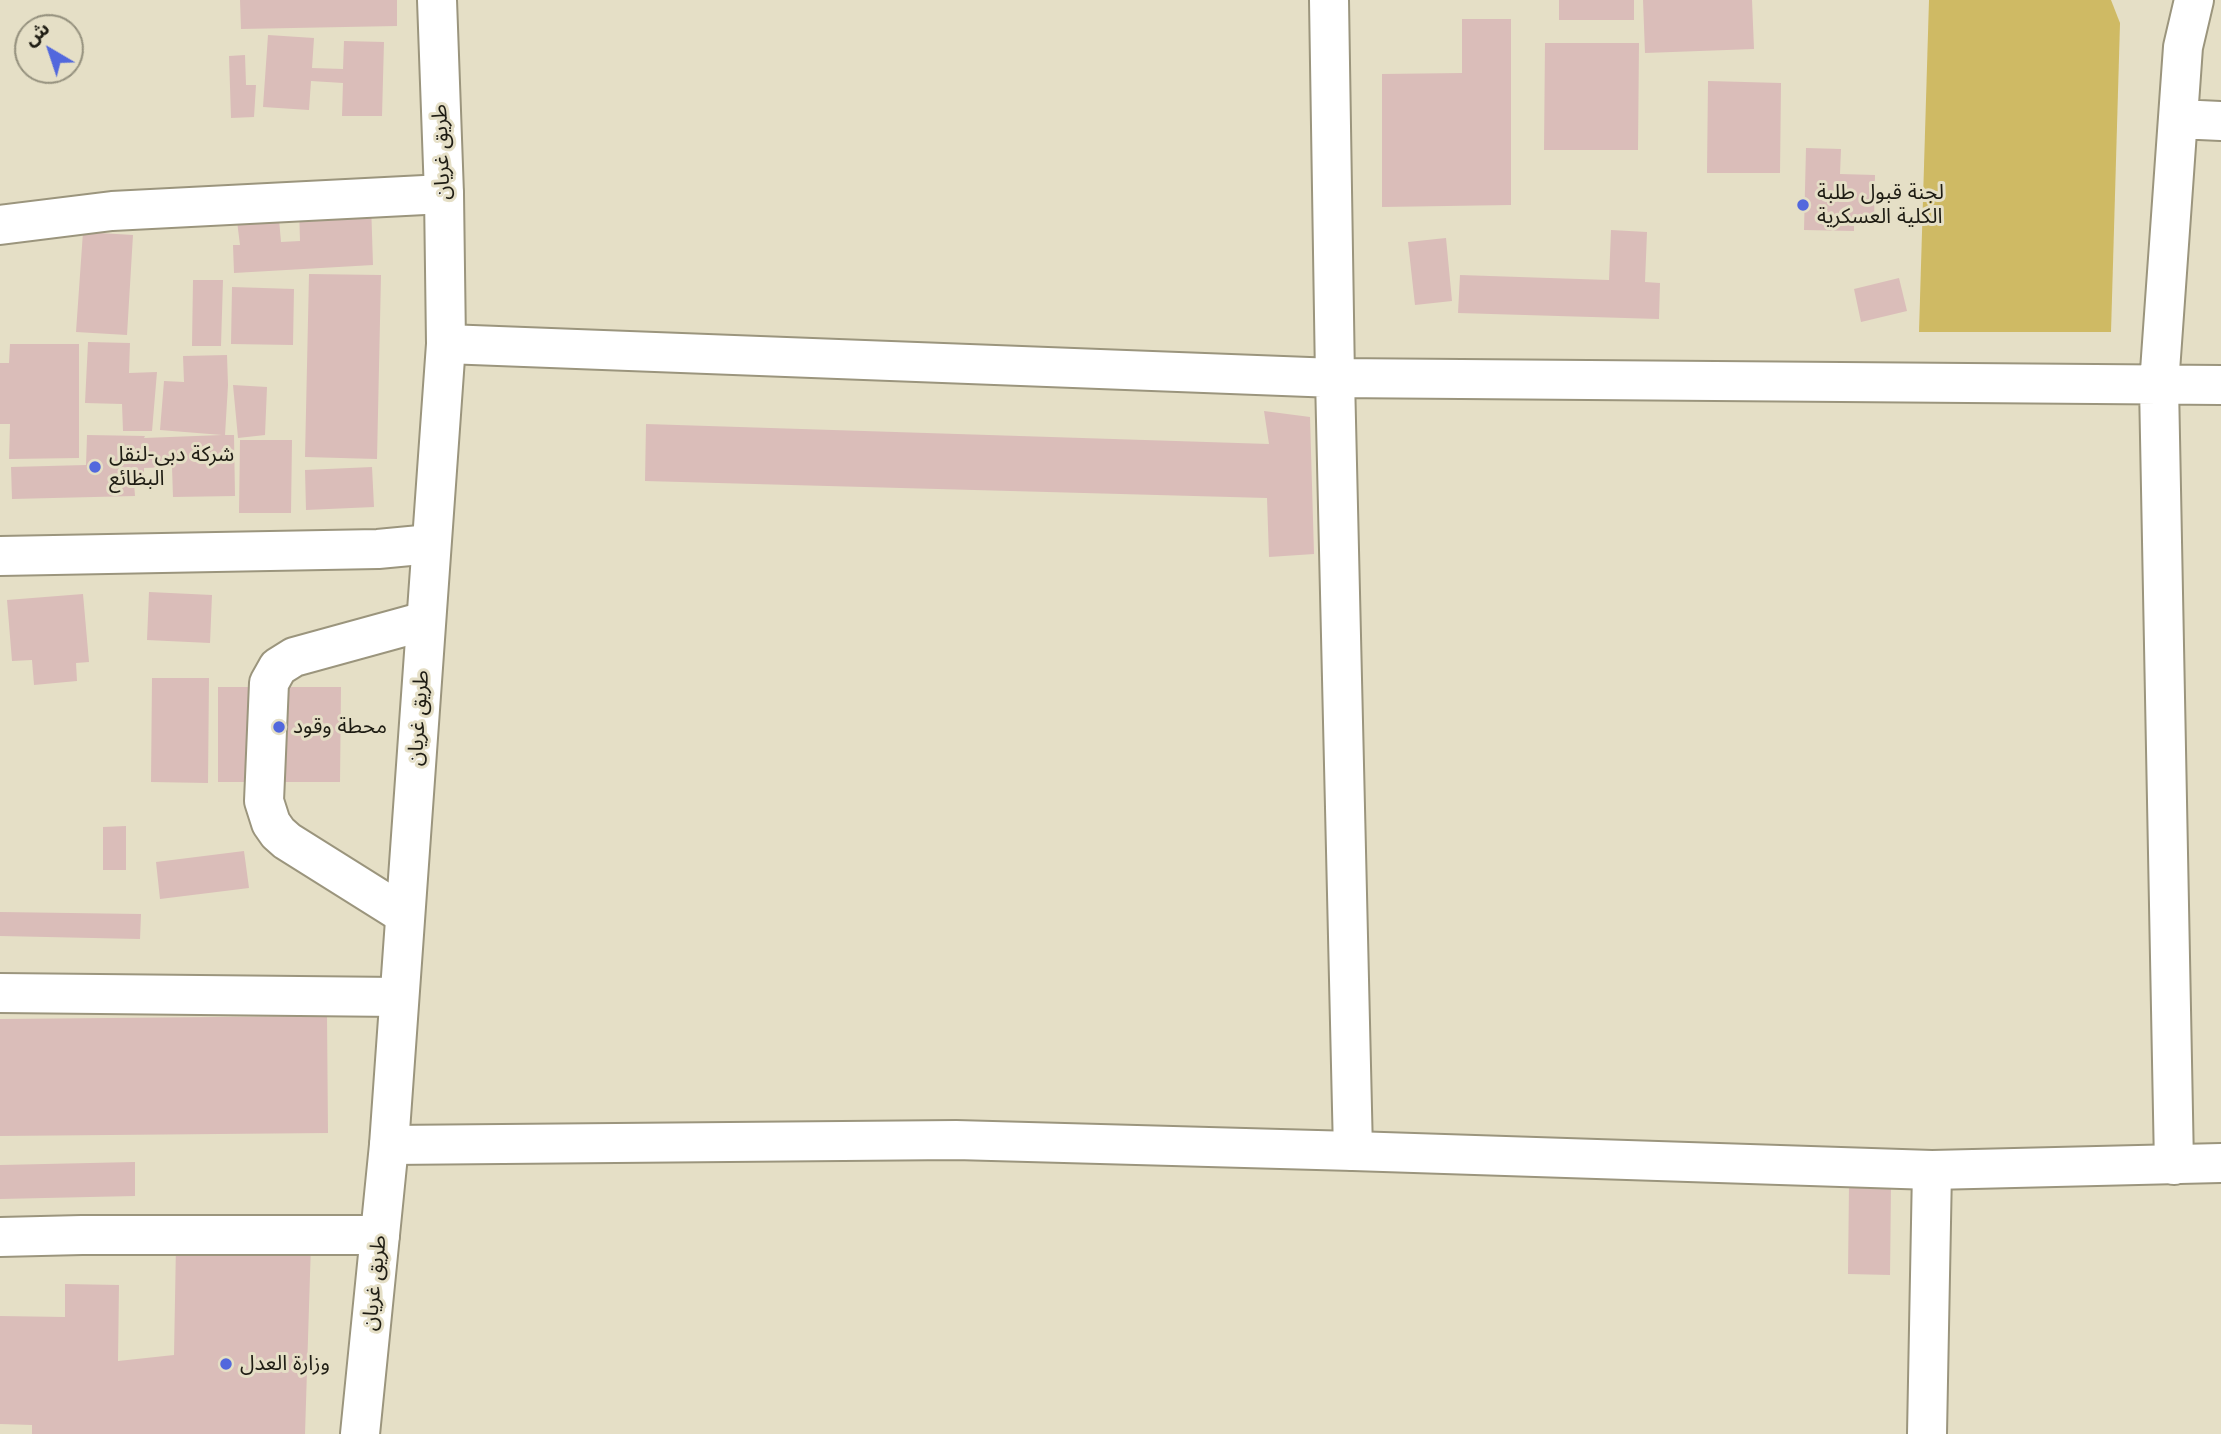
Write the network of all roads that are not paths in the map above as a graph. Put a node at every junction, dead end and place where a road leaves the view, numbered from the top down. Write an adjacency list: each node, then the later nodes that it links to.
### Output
1 (437, 0): 8 (main road, طريق غريان)
2 (1329, 0): 11 (main road)
3 (2169, 0): 5 (main road)
4 (2194, 0): 5 (main road)
5 (2183, 47): 6 (main road)
6 (2178, 119): 7 (main road); 12 (main road)
7 (2221, 121)
8 (444, 194): 9 (main road); 10 (main road, طريق غريان)
9 (0, 225)
10 (446, 344): 11 (main road); 14 (main road, طريق غريان)
11 (1335, 378): 12 (main road); 21 (main road)
12 (2159, 385): 13 (main road); 23 (main road)
13 (2221, 385)
14 (431, 544): 15 (main road); 16 (main road, طريق غريان)
15 (0, 556)
16 (425, 621): 17 (main road, طريق غريان); 17 (main road)
17 (405, 915): 19 (main road, طريق غريان)
18 (0, 993): 19 (main road)
19 (399, 997): 20 (main road, طريق غريان)
20 (389, 1145): 21 (main road); 25 (main road, طريق غريان)
21 (1353, 1151): 24 (main road)
22 (2221, 1164): 23 (main road)
23 (2174, 1165): 24 (main road)
24 (1932, 1171): 28 (main road)
25 (380, 1235): 26 (main road); 27 (main road, طريق غريان)
26 (0, 1237)
27 (360, 1434)
28 (1927, 1434)

